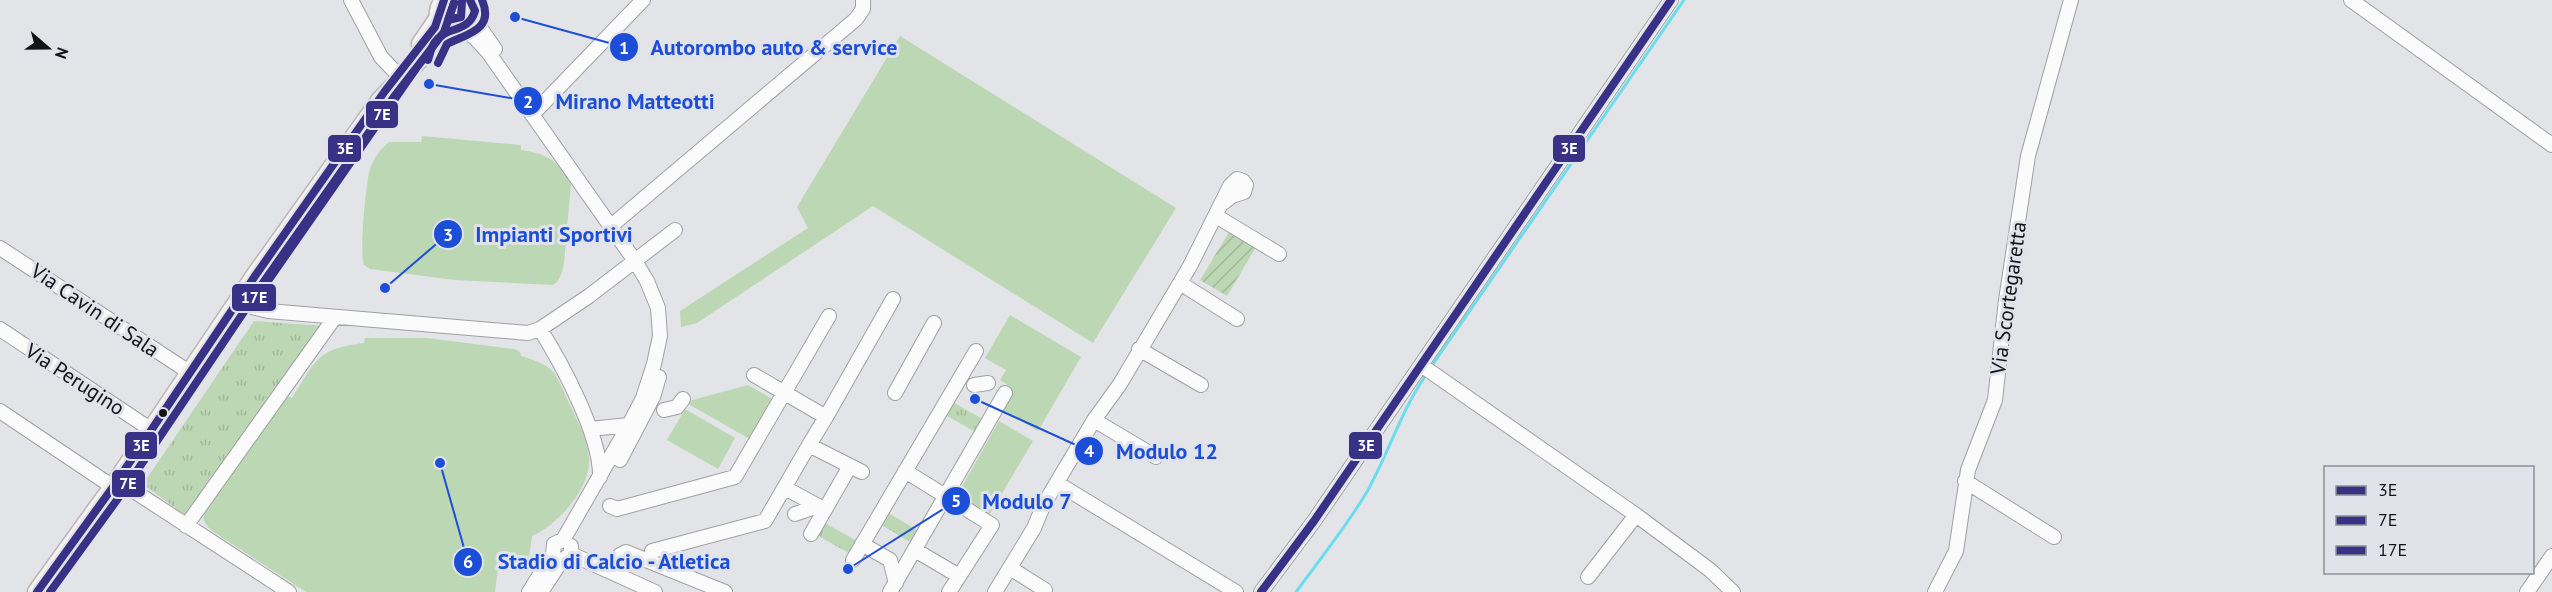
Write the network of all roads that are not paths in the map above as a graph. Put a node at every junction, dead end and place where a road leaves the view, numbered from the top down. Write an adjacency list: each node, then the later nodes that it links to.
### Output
1 (351, 0): 10 (street)
2 (643, 0): 11 (street)
3 (862, 0): 15 (street)
4 (1671, 0): 31 (street)
5 (2071, 0): 52 (street, Via Scortegaretta)
6 (2351, 0): 12 (street)
7 (472, 4): 9 (main road); 11 (street)
8 (442, 8): 9 (main road); 10 (main road)
9 (457, 29): 10 (main road); 11 (street)
10 (399, 76): 22 (main road)
11 (535, 112): 15 (street)
12 (2552, 145)
13 (1223, 204): 14 (street)
14 (1216, 216): 18 (street); 20 (street)
15 (614, 223): 19 (street)
16 (675, 230): 19 (street)
17 (0, 248): 32 (street, Via Cavin di Sala)
18 (1279, 254)
19 (639, 258): 28 (street); 45 (street); 65 (street)
20 (1180, 283): 25 (street); 29 (street)
21 (893, 298): 43 (street)
22 (236, 303): 24 (street); 32 (main road)
23 (830, 316): 37 (street)
24 (335, 317): 28 (street); 60 (street)
25 (1237, 319)
26 (934, 323): 38 (street)
27 (0, 329): 46 (street, Via Perugino)
28 (540, 329): 47 (street)
29 (1139, 349): 36 (street); 44 (street)
30 (976, 351): 50 (street)
31 (1421, 365): 59 (street); 84 (street)
32 (189, 372): 46 (main road)
33 (754, 375): 37 (street)
34 (988, 383): 35 (street)
35 (974, 385)
36 (1202, 386)
37 (784, 393): 43 (street); 57 (street)
38 (895, 393)
39 (1005, 393): 56 (street)
40 (683, 399): 41 (street)
41 (664, 410)
42 (0, 411): 53 (street)
43 (826, 417): 48 (street)
44 (1094, 420): 49 (street); 54 (street)
45 (629, 425): 47 (street); 51 (street)
46 (150, 429): 53 (main road)
47 (590, 429): 51 (street)
48 (809, 445): 55 (street); 61 (street)
49 (1156, 457)
50 (905, 471): 56 (street); 63 (street)
51 (600, 477): 65 (street)
52 (1965, 481): 62 (street); 86 (street, Via Scortegaretta)
53 (115, 483): 60 (street); 75 (main road)
54 (1057, 483): 69 (street); 83 (street)
55 (785, 488): 58 (street); 66 (street)
56 (946, 495): 64 (street); 71 (street)
57 (610, 506)
58 (795, 514)
59 (1636, 515): 72 (street); 85 (street)
60 (186, 526): 76 (street)
61 (811, 534)
62 (2054, 537)
63 (862, 544): 68 (street); 73 (street)
64 (915, 550): 71 (street); 73 (street)
65 (564, 551): 70 (street); 77 (street); 78 (street)
66 (652, 551)
67 (2552, 556): 87 (street)
68 (853, 560)
69 (1010, 568): 74 (street); 82 (street)
70 (611, 572): 79 (street); 80 (street)
71 (959, 576): 81 (street)
72 (1588, 577)
73 (893, 588)
74 (1045, 590)
75 (38, 592)
76 (289, 592)
77 (529, 592)
78 (542, 592)
79 (655, 592)
80 (725, 592)
81 (949, 592)
82 (995, 592)
83 (1236, 592)
84 (1261, 592)
85 (1733, 592)
86 (1935, 592)
87 (2528, 592)

